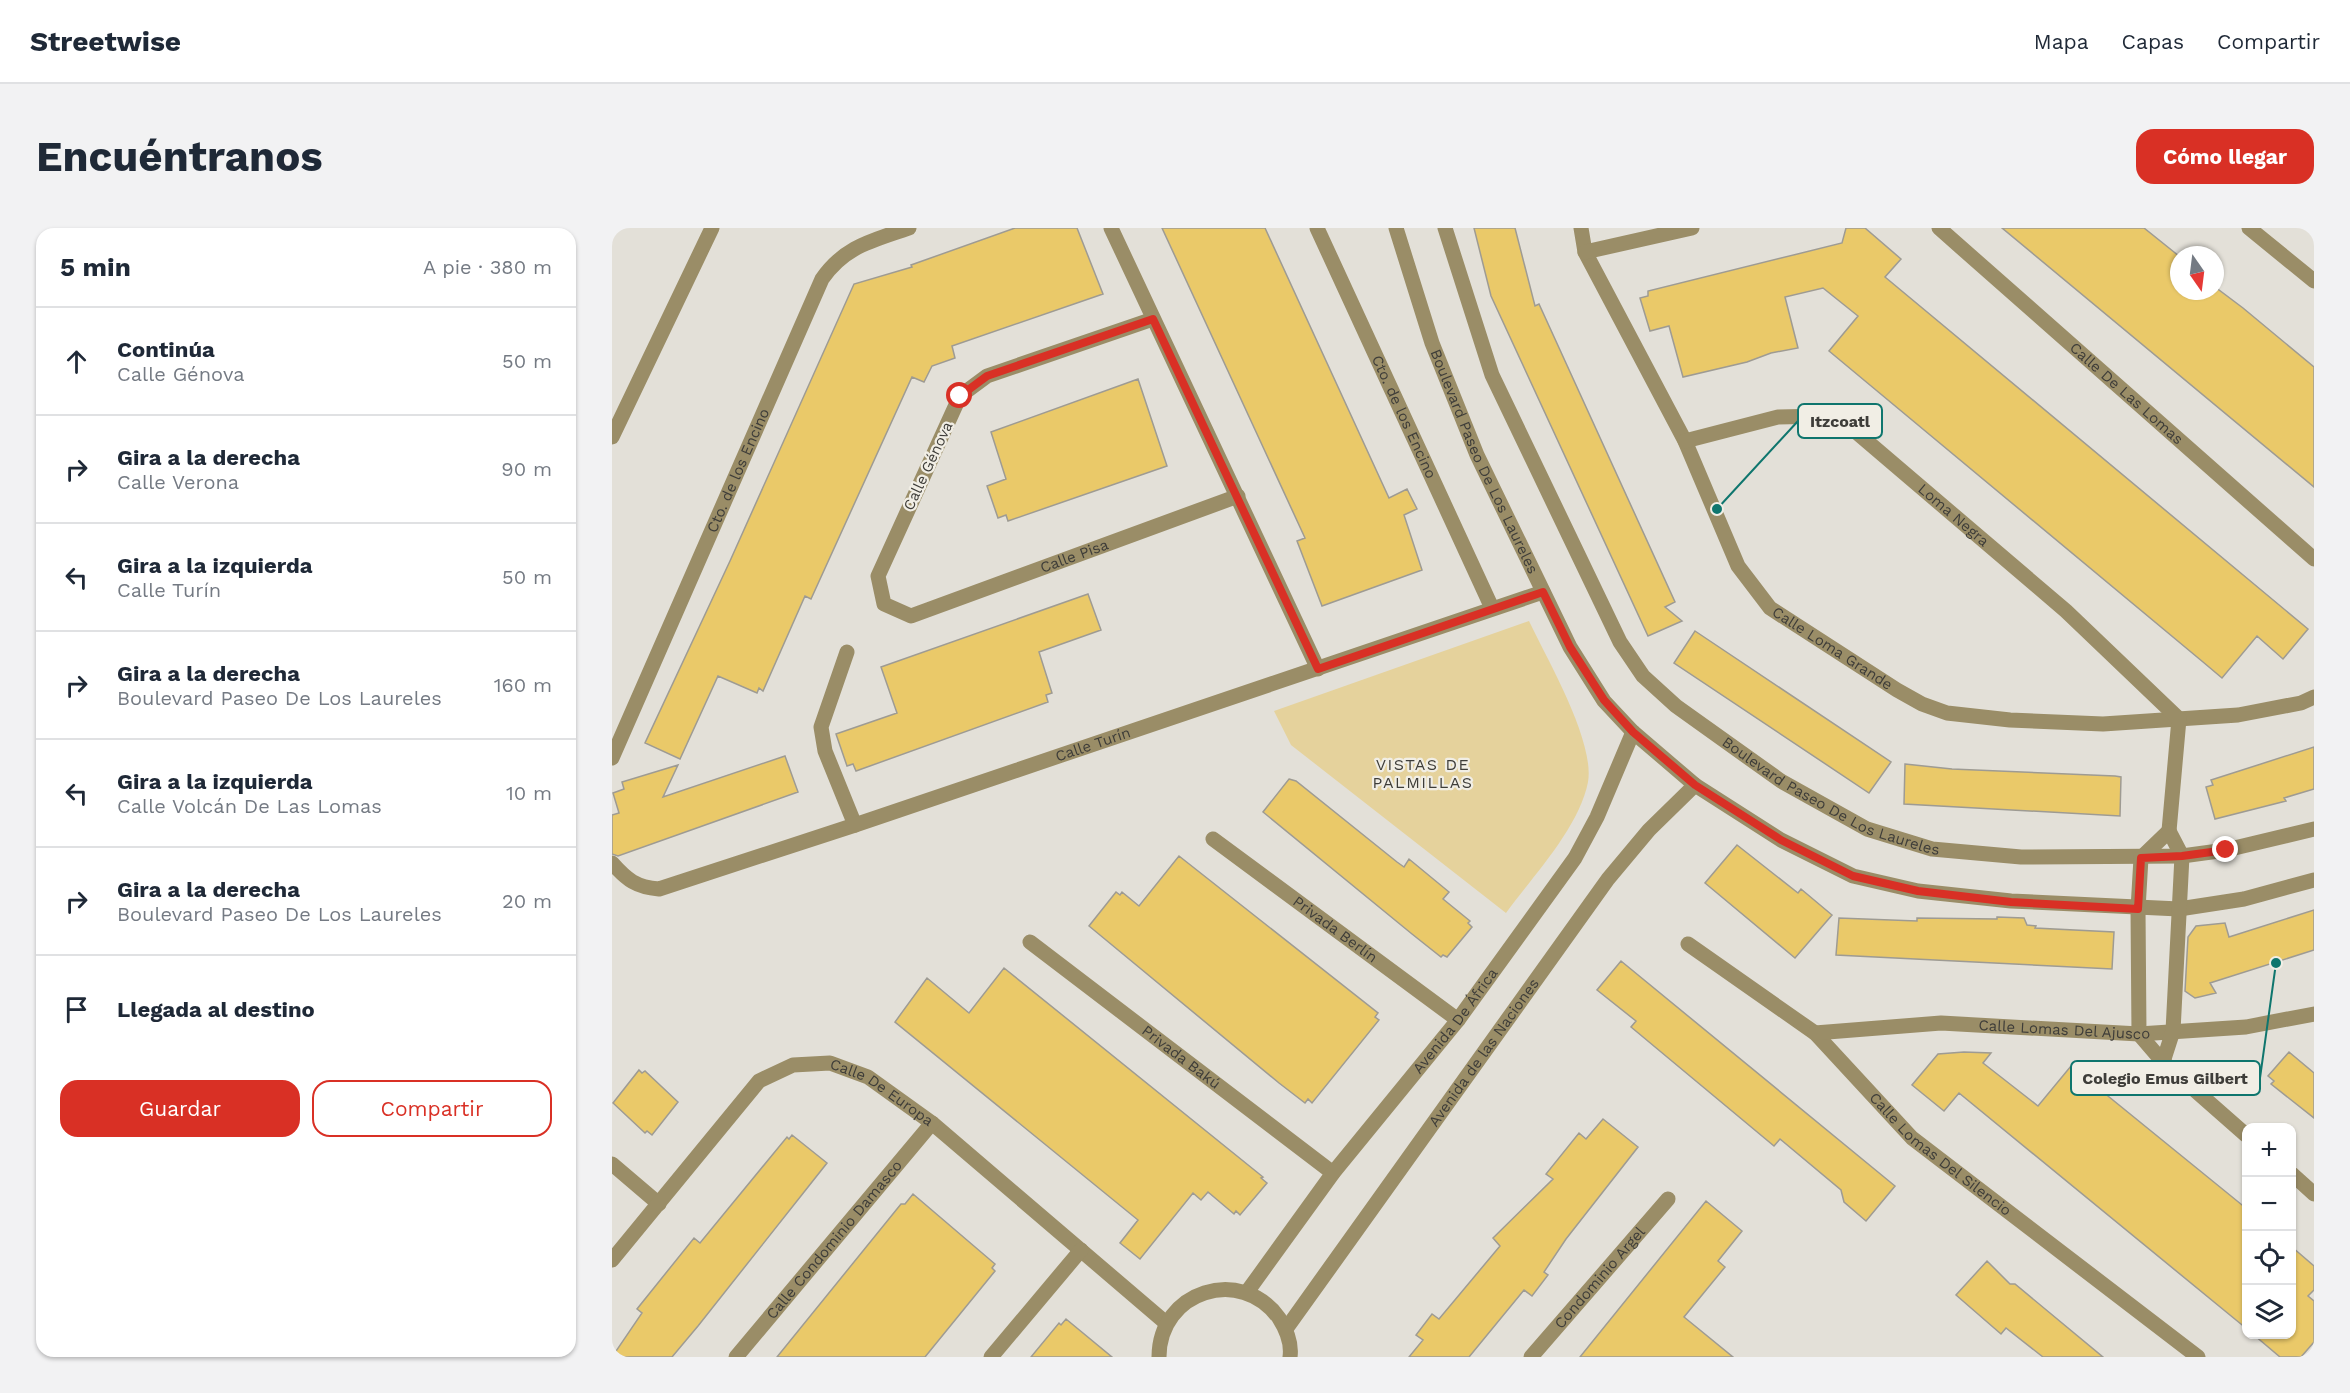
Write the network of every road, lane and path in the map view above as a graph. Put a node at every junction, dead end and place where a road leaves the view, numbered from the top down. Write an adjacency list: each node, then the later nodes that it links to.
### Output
1 (712, 228): 14 (street)
2 (909, 228): 26 (street, Cto. de los Encino)
3 (1111, 228): 13 (street)
4 (1317, 228): 19 (street, Cto. de los Encino)
5 (1396, 228): 18 (street, Boulevard Paseo De Los Laureles)
6 (1445, 228): 33 (street, Boulevard Paseo De Los Laureles)
7 (1581, 228): 11 (street, Calle Loma Grande)
8 (1692, 228): 11 (street)
9 (1939, 228): 17 (street, Calle De Las Lomas)
10 (2249, 228): 12 (street)
11 (1586, 252): 15 (street, Calle Loma Grande)
12 (2314, 281)
13 (1153, 319): 16 (street); 20 (street, Calle Génova)
14 (612, 437)
15 (1686, 441): 24 (street, Loma Negra); 24 (street, Calle Loma Grande)
16 (1238, 496): 20 (street, Calle Pisa); 22 (street)
17 (2314, 559)
18 (1543, 592): 19 (street, Calle Turín); 25 (street, Boulevard Paseo De Los Laureles)
19 (1492, 608): 22 (street, Calle Turín)
20 (911, 616)
21 (847, 652): 28 (street)
22 (1318, 669): 28 (street, Calle Turín)
23 (2314, 697): 24 (street, Calle Loma Grande)
24 (2179, 719): 30 (street)
25 (1633, 732): 27 (street, Boulevard Paseo De Los Laureles); 41 (street, Avenida De África)
26 (612, 758)
27 (1695, 785): 36 (street, Boulevard Paseo De Los Laureles); 58 (street, Avenida de las Naciones)
28 (855, 825): 34 (street, Calle Turín)
29 (2314, 829): 32 (street, Boulevard Paseo De Los Laureles)
30 (2169, 831): 32 (street); 33 (street)
31 (1213, 839): 41 (street, Privada Berlín)
32 (2182, 856): 33 (street, Boulevard Paseo De Los Laureles); 37 (street)
33 (2141, 858): 36 (street)
34 (612, 863)
35 (2314, 880): 37 (street, Boulevard Paseo De Los Laureles)
36 (2138, 909): 37 (street, Boulevard Paseo De Los Laureles); 44 (street)
37 (2179, 909): 42 (street)
38 (1030, 942): 49 (street, Privada Bakú)
39 (1688, 944): 43 (street, Calle Lomas Del Silencio)
40 (2314, 1014): 42 (street, Calle Lomas Del Ajusco)
41 (1458, 1020): 49 (street, Avenida De África)
42 (2173, 1031): 44 (street, Calle Lomas Del Ajusco); 45 (street)
43 (1815, 1033): 44 (street, Calle Lomas Del Ajusco); 64 (street, Calle Lomas Del Silencio)
44 (2139, 1034): 45 (street)
45 (2163, 1062): 47 (street)
46 (932, 1123): 53 (street, Calle De Europa); 54 (street, Calle De Europa); 59 (street, Calle Condominio Damasco)
47 (2242, 1131)
48 (612, 1164): 53 (street)
49 (1333, 1173): 56 (street, Avenida De África)
50 (2295, 1177): 51 (street)
51 (2314, 1194)
52 (1668, 1199): 63 (street, Condominio Argel)
53 (659, 1204): 55 (street, Calle De Europa)
54 (1082, 1250): 57 (street, Calle De Europa); 60 (street)
55 (612, 1260)
56 (1247, 1292): 57 (street); 58 (street)
57 (1166, 1323): 61 (street)
58 (1286, 1329): 62 (street)
59 (736, 1357)
60 (991, 1357)
61 (1159, 1357)
62 (1290, 1357)
63 (1531, 1357)
64 (2198, 1357)

